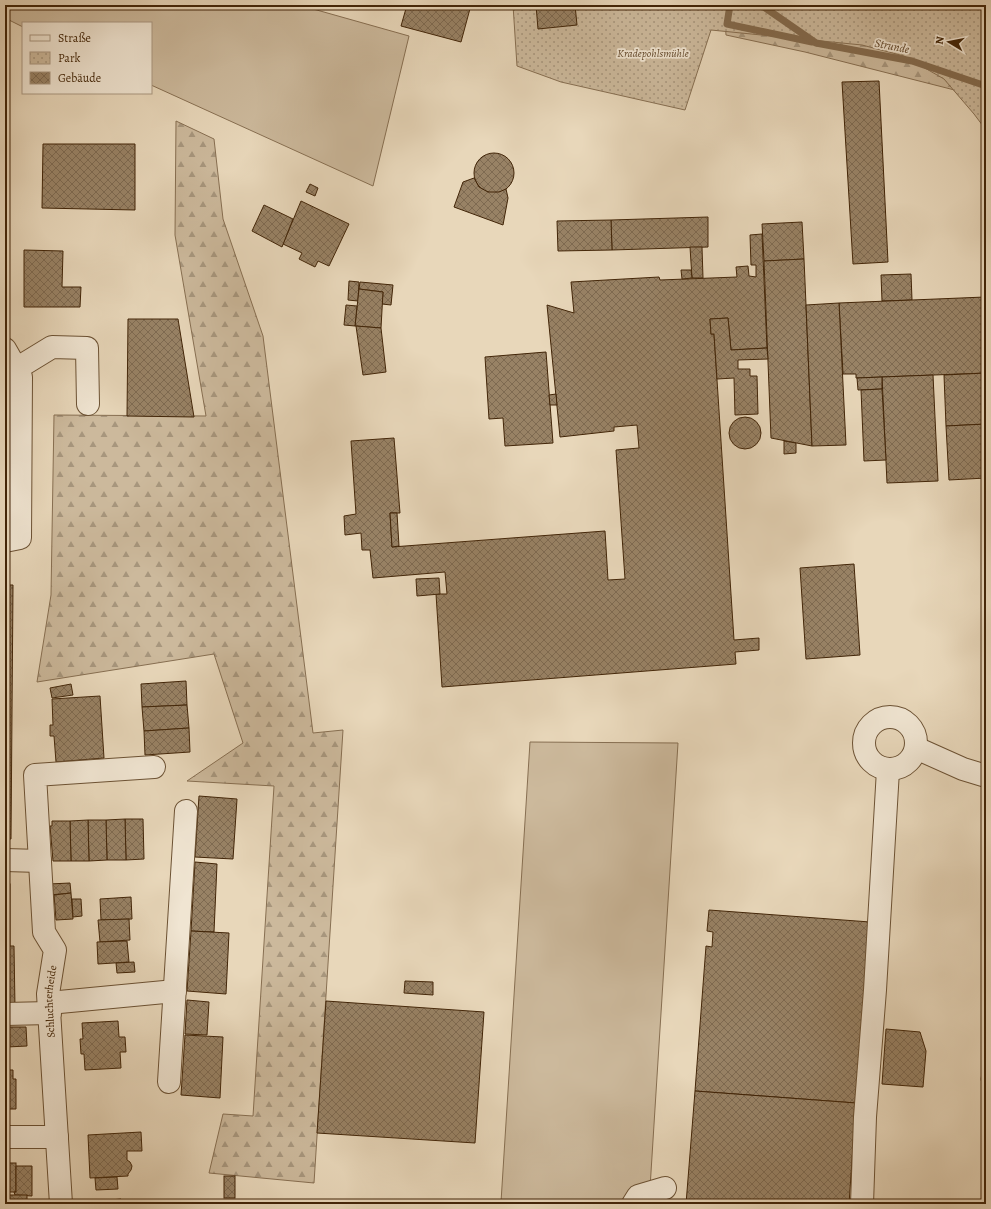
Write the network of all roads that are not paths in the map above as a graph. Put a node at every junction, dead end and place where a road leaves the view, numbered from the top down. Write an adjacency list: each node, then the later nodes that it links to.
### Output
1 (5, 349): 2 (street)
2 (19, 373): 3 (street); 4 (street)
3 (88, 404)
4 (5, 541)
5 (916, 748): 7 (street); 7 (street); 8 (street)
6 (154, 767): 11 (street, Schluchterheide)
7 (888, 770): 21 (street)
8 (986, 776)
9 (186, 812): 12 (street)
10 (5, 860): 11 (street)
11 (40, 861): 13 (street, Schluchterheide)
12 (175, 991): 13 (street); 15 (street)
13 (49, 1008): 14 (street); 17 (street, Schluchterheide)
14 (5, 1014)
15 (169, 1082)
16 (5, 1137): 17 (street)
17 (57, 1137): 19 (street, Schluchterheide)
18 (665, 1188): 20 (street)
19 (61, 1204)
20 (633, 1204)
21 (862, 1204)

